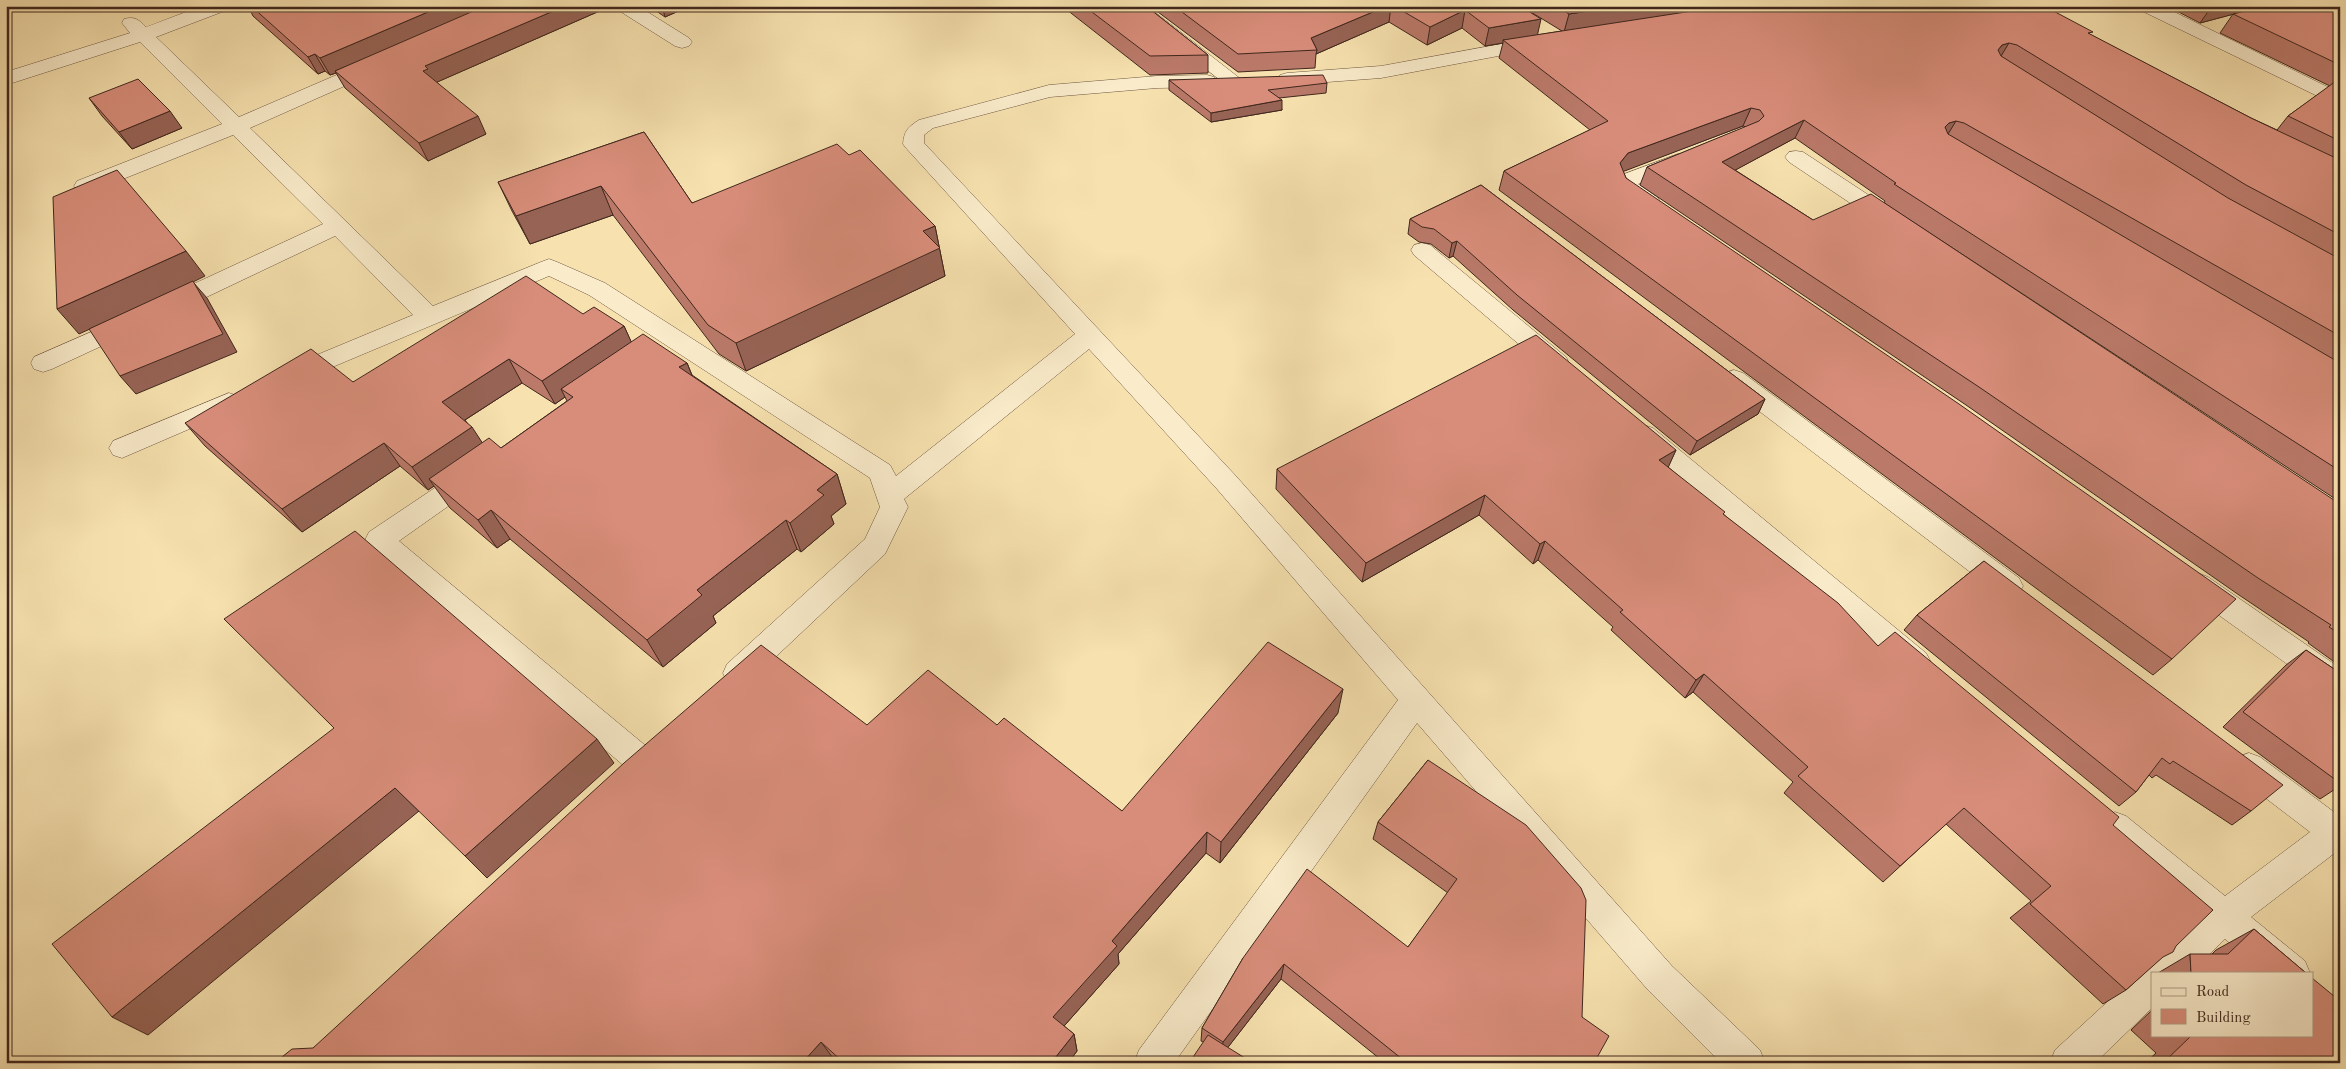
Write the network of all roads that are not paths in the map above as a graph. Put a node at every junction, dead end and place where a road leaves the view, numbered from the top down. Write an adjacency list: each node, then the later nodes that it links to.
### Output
1 (176, 6): 8 (street)
2 (220, 6): 8 (street)
3 (625, 6): 10 (street)
4 (1135, 6): 14 (street)
5 (2147, 6): 9 (street)
6 (2224, 24): 9 (street)
7 (1536, 25): 14 (street)
8 (137, 29): 12 (street); 13 (street); 16 (street)
9 (2197, 30): 15 (street)
10 (682, 42)
11 (396, 56): 16 (street)
12 (6, 62)
13 (6, 79)
14 (1232, 80): 25 (street)
15 (2340, 101)
16 (236, 126): 19 (street); 21 (street)
17 (1700, 151): 20 (street)
18 (1796, 157): 22 (street)
19 (68, 193)
20 (1670, 218)
21 (338, 226): 24 (street); 28 (street)
22 (1912, 234)
23 (1422, 250): 30 (street)
24 (424, 311)
25 (1090, 335): 34 (street); 40 (street)
26 (673, 338): 27 (street); 32 (street); 34 (street)
27 (649, 355)
28 (44, 363)
29 (1717, 366): 36 (street)
30 (1575, 377)
31 (1620, 415): 37 (street)
32 (122, 448)
33 (493, 461): 43 (street)
34 (889, 496): 39 (street)
35 (2177, 570): 38 (street)
36 (2026, 598)
37 (1934, 676)
38 (2340, 685)
39 (722, 687)
40 (1416, 700): 51 (street); 52 (street)
41 (663, 741): 43 (street)
42 (2229, 752): 46 (street)
43 (641, 761): 44 (street)
44 (620, 782)
45 (2094, 809): 47 (street)
46 (2338, 831): 47 (street)
47 (2224, 918): 48 (street); 49 (street)
48 (2166, 972)
49 (2292, 972)
50 (2151, 985): 53 (street)
51 (1152, 1063)
52 (1747, 1063)
53 (2068, 1063)

